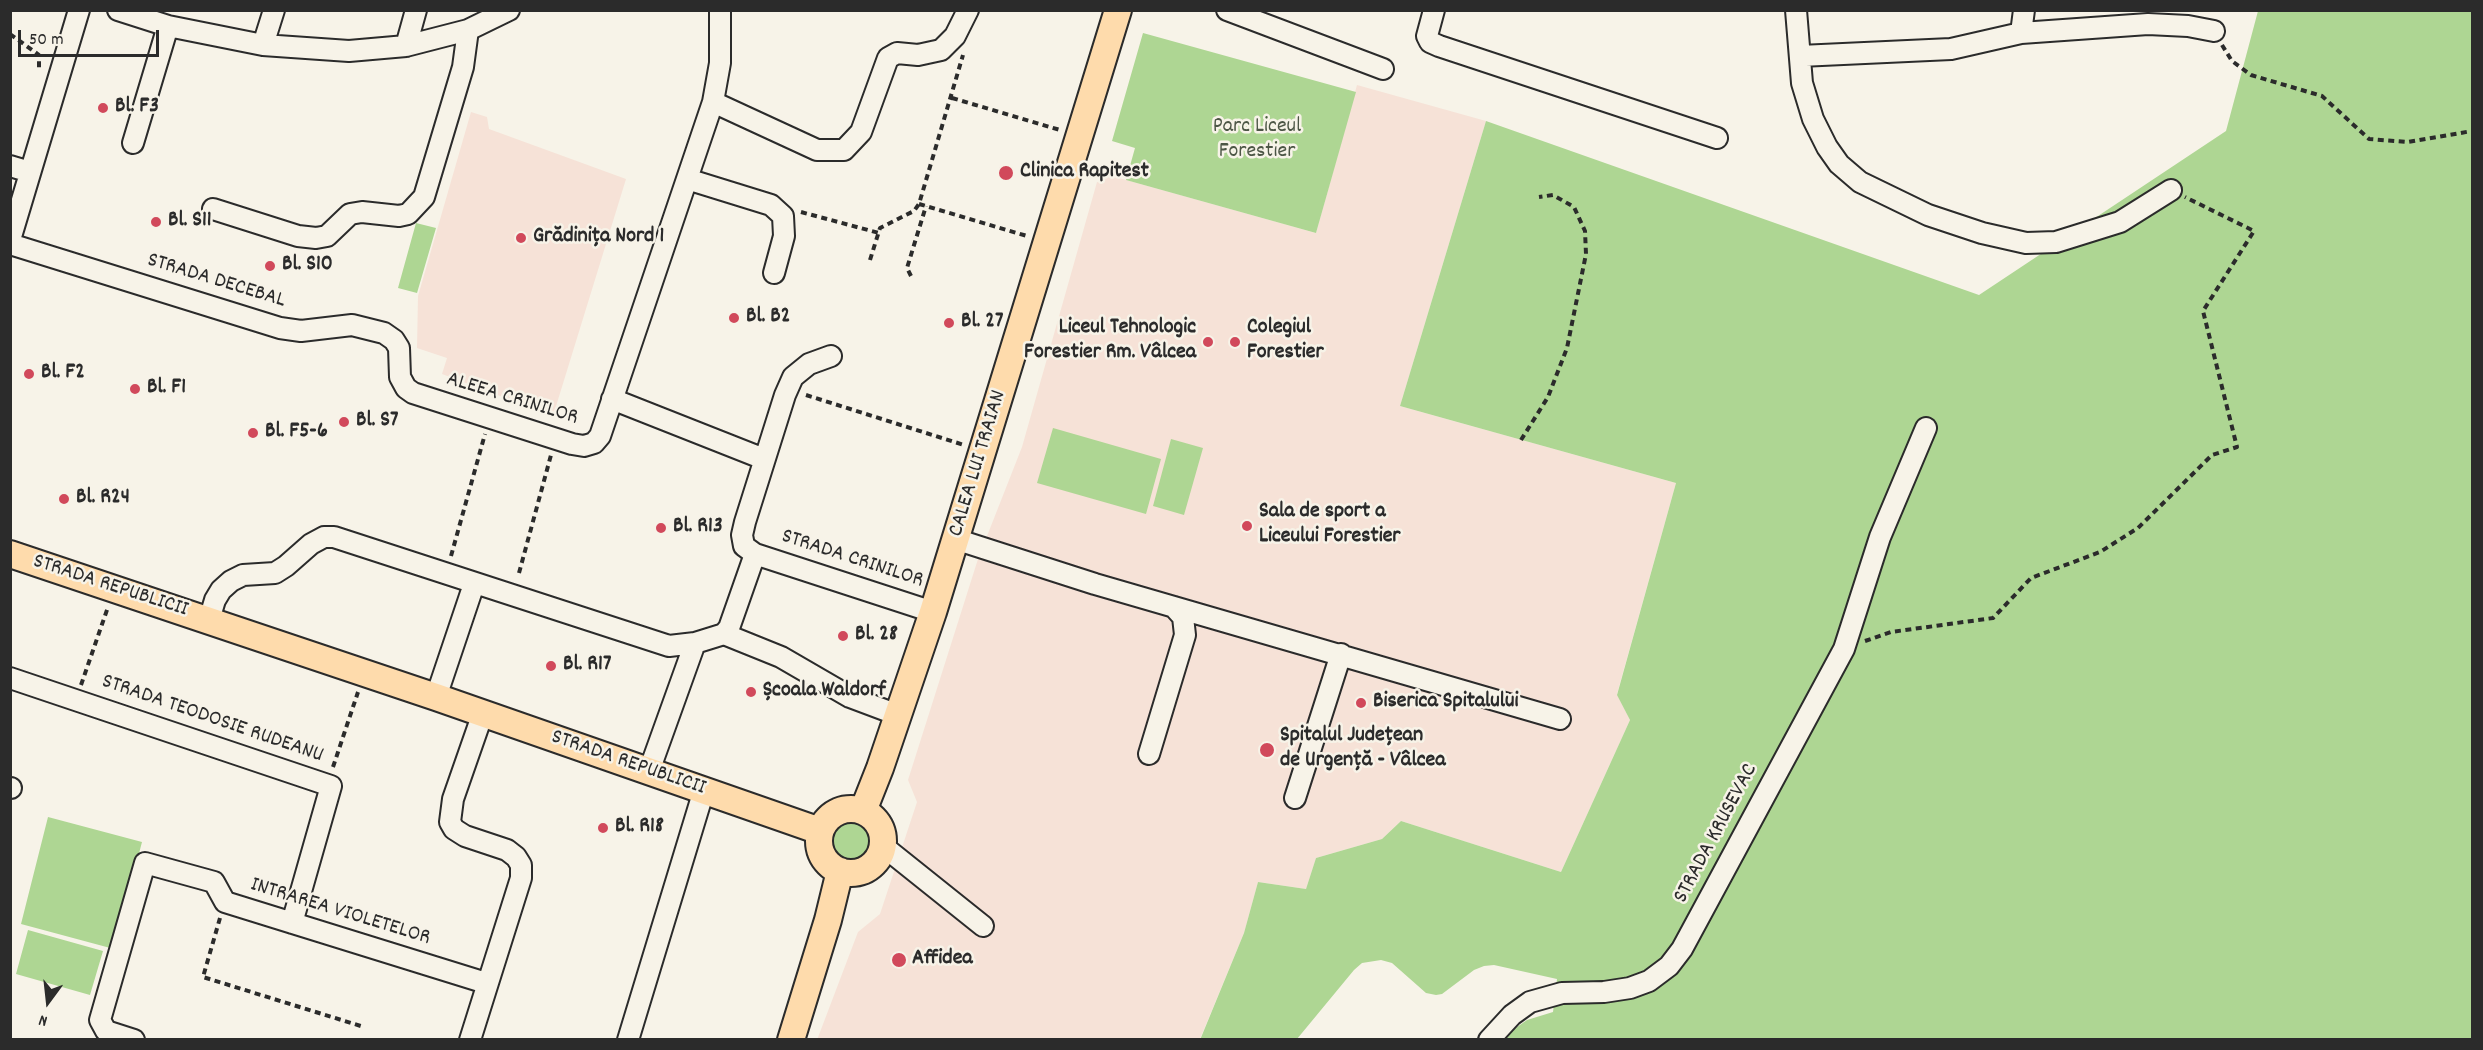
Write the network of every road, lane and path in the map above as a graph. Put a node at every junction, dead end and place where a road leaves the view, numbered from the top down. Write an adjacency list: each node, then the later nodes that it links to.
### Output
1 (80, 10): 31 (street)
2 (274, 10): 18 (street)
3 (416, 10): 19 (street)
4 (508, 10): 14 (street)
5 (720, 10): 25 (street)
6 (968, 10): 25 (street)
7 (1118, 10): 27 (main road, CALEA LUI TRAIAN)
8 (1227, 10): 22 (street)
9 (1434, 10): 28 (street)
10 (1796, 10): 21 (street)
11 (2024, 10): 16 (street)
12 (123, 11): 13 (street)
13 (168, 26): 18 (street); 29 (street)
14 (468, 30): 19 (street); 38 (street)
15 (2214, 31): 16 (street); 26 (path)
16 (2021, 33): 21 (street)
17 (10, 34): 23 (path)
18 (263, 45): 19 (street)
19 (406, 46)
20 (964, 52): 24 (path)
21 (1800, 56): 33 (street)
22 (1383, 69)
23 (38, 74)
24 (952, 98): 27 (path); 35 (path)
25 (713, 102): 32 (street)
26 (2472, 131)
27 (1080, 136): 41 (main road, CALEA LUI TRAIAN)
28 (1717, 138)
29 (133, 143)
30 (10, 166): 31 (street)
31 (30, 172): 40 (street)
32 (687, 179): 36 (street); 49 (street)
33 (2171, 190): 68 (path)
34 (1539, 197): 54 (path)
35 (919, 204): 37 (path); 39 (path)
36 (771, 205): 39 (path); 44 (street)
37 (926, 206): 41 (path); 45 (path)
38 (213, 209)
39 (879, 233): 43 (path)
40 (10, 240)
41 (1048, 242): 56 (main road, CALEA LUI TRAIAN)
42 (10, 244): 47 (street, STRADA DECEBAL)
43 (870, 260)
44 (774, 273)
45 (911, 276)
46 (831, 356): 48 (street, STRADA CRINILOR)
47 (406, 388): 50 (street, ALEEA CRINILOR)
48 (788, 389): 53 (path); 55 (street, STRADA CRINILOR)
49 (612, 399): 52 (street, ALEEA CRINILOR); 55 (street)
50 (490, 419): 52 (street, ALEEA CRINILOR); 60 (path)
51 (1926, 428): 68 (street, STRADA KRUSEVAC)
52 (555, 440): 59 (path)
53 (947, 440)
54 (1521, 440)
55 (764, 459): 58 (street, STRADA CRINILOR)
56 (955, 538): 63 (street); 64 (main road, CALEA LUI TRAIAN)
57 (10, 554): 62 (main road, STRADA REPUBLICII)
58 (755, 554): 64 (street, STRADA CRINILOR); 66 (street, STRADA CRINILOR)
59 (519, 573)
60 (446, 574): 61 (street, STRADA REPUBLICII); 65 (street, STRADA REPUBLICII)
61 (474, 584): 67 (street, STRADA REPUBLICII); 72 (street)
62 (114, 590): 65 (main road, STRADA REPUBLICII); 73 (path)
63 (1174, 607): 69 (street); 77 (street)
64 (933, 612): 75 (main road, CALEA LUI TRAIAN)
65 (209, 620): 70 (main road, STRADA REPUBLICII)
66 (724, 634): 67 (street); 75 (street)
67 (696, 643): 78 (street)
68 (1844, 649): 95 (street, STRADA KRUSEVAC)
69 (1341, 654): 76 (street); 81 (street)
70 (364, 673): 72 (main road, STRADA REPUBLICII); 79 (path)
71 (10, 678): 73 (street, STRADA TEODOSIE RUDEANU)
72 (436, 697): 74 (main road, STRADA REPUBLICII)
73 (76, 700): 79 (street, STRADA TEODOSIE RUDEANU)
74 (483, 713): 78 (main road, STRADA REPUBLICII); 89 (street)
75 (898, 715): 82 (main road, CALEA LUI TRAIAN)
76 (1560, 719)
77 (1149, 754)
78 (649, 771): 80 (main road, STRADA REPUBLICII)
79 (331, 786): 87 (street, STRADA TEODOSIE RUDEANU)
80 (704, 790): 83 (main road, STRADA REPUBLICII); 93 (street)
81 (1295, 798)
82 (863, 811): 83 (main road); 84 (main road)
83 (820, 831): 85 (main road)
84 (883, 846): 85 (main road); 88 (street)
85 (840, 871): 94 (main road)
86 (225, 902): 87 (street, INTRAREA VIOLETELOR); 90 (path); 91 (street, INTRAREA VIOLETELOR)
87 (292, 923): 89 (street, INTRAREA VIOLETELOR)
88 (983, 926)
89 (486, 983): 92 (street)
90 (364, 1027)
91 (134, 1040)
92 (470, 1040)
93 (628, 1040)
94 (791, 1040)
95 (1490, 1040)

